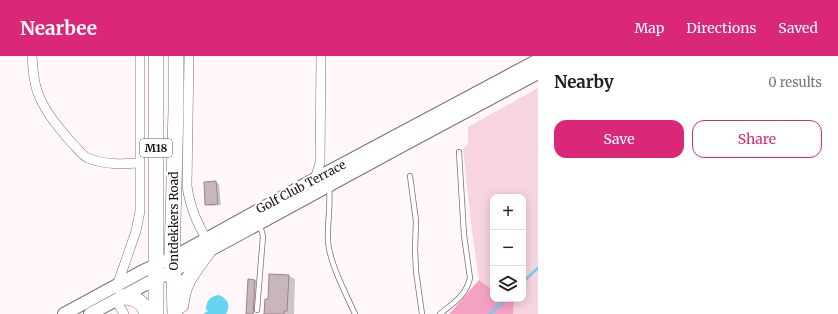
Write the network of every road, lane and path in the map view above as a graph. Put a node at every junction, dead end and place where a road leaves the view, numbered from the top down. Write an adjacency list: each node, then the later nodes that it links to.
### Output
1 (32, 56): 10 (street)
2 (140, 56): 10 (street)
3 (156, 56): 16 (main road, Ontdekkers Road / M18)
4 (176, 56): 15 (main road, Ontdekkers Road / M18)
5 (189, 56): 14 (street, Ontdekkers Road)
6 (321, 56): 12 (street)
7 (538, 60): 12 (street, Golf Club Terrace)
8 (538, 73): 12 (street, Golf Club Terrace)
9 (459, 152): 28 (lane)
10 (140, 163): 17 (street)
11 (410, 176): 27 (lane)
12 (321, 179): 13 (street, Golf Club Terrace); 26 (lane)
13 (254, 220): 14 (street, Golf Club Terrace); 18 (lane)
14 (209, 246): 15 (street, Golf Club Terrace); 25 (main road)
15 (172, 265): 16 (street, Golf Club Terrace); 24 (main road, Ontdekkers Road / M18)
16 (156, 273): 17 (street, Golf Club Terrace); 23 (main road, Ontdekkers Road / M18)
17 (119, 294): 19 (street, Golf Club Terrace); 20 (street, Golf Club Terrace); 21 (street); 22 (main road)
18 (257, 310)
19 (64, 314)
20 (90, 314)
21 (124, 314)
22 (147, 314)
23 (156, 314)
24 (175, 314)
25 (181, 314)
26 (355, 314)
27 (422, 314)
28 (440, 314)

